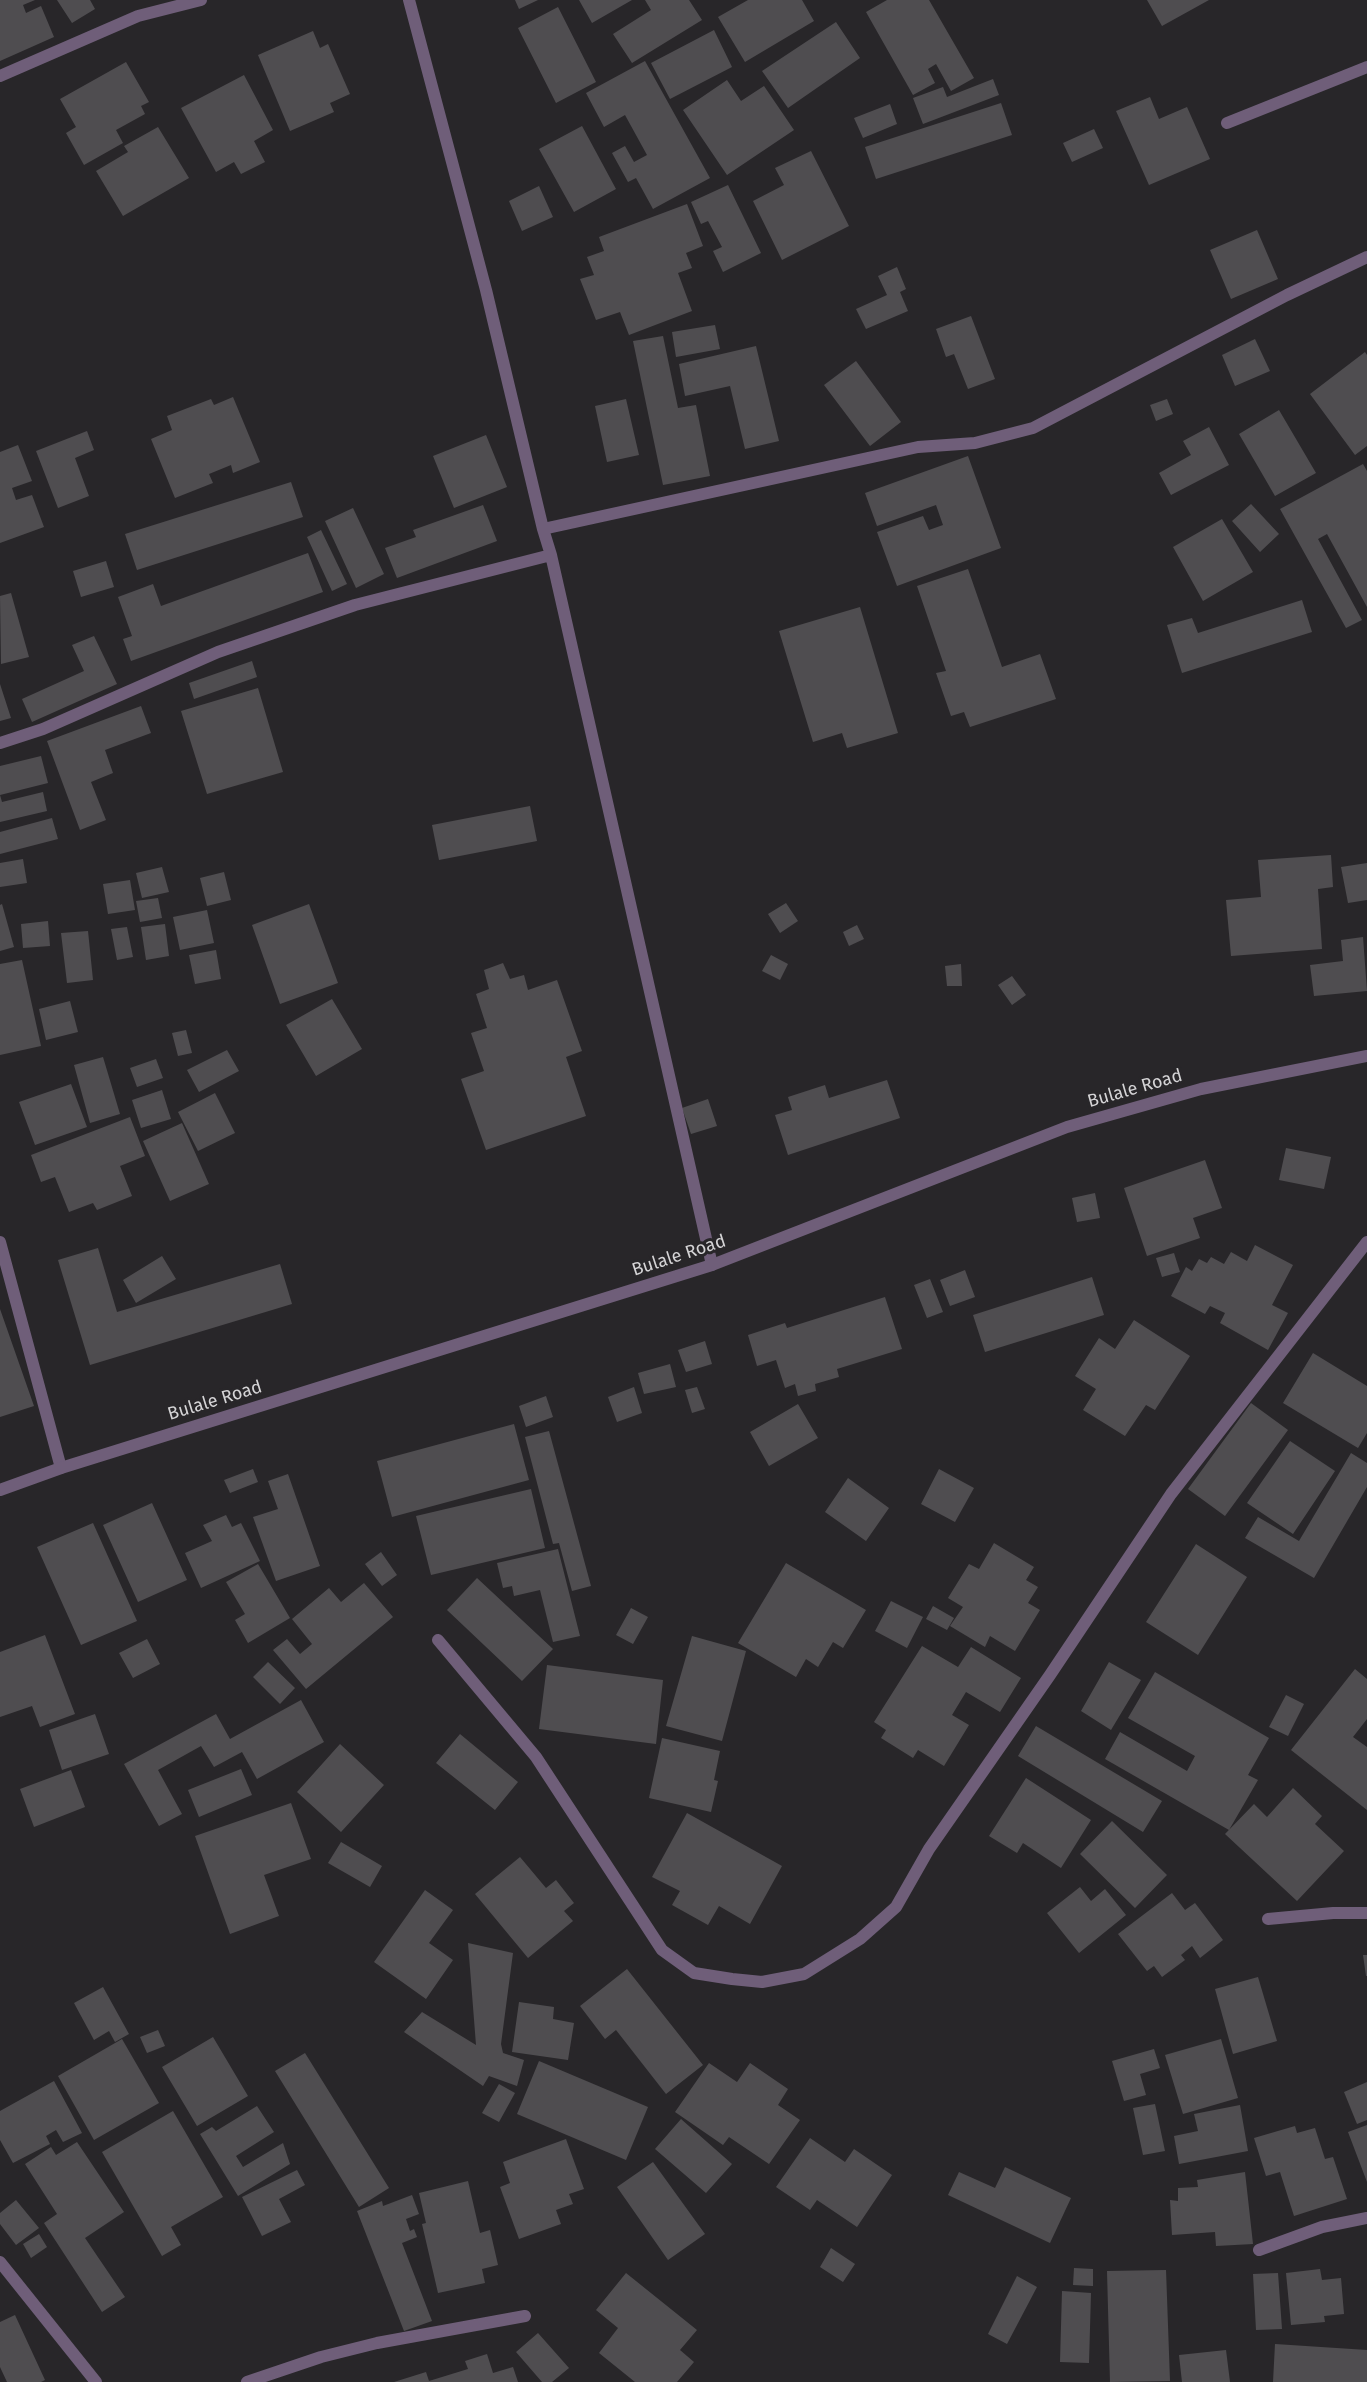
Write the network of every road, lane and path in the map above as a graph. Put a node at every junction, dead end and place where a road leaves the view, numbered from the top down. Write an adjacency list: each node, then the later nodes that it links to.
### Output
1 (201, 0): 4 (street)
2 (409, 0): 7 (street)
3 (1367, 67): 5 (street)
4 (0, 76)
5 (1227, 123)
6 (1367, 257): 7 (street)
7 (543, 530): 8 (street)
8 (551, 555): 9 (street); 13 (street)
9 (0, 743)
10 (1367, 1056): 13 (street, Bulale Road)
11 (0, 1242): 14 (street)
12 (1367, 1242): 16 (street)
13 (712, 1265): 14 (street, Bulale Road)
14 (61, 1468): 15 (street, Bulale Road)
15 (0, 1490)
16 (438, 1640)
17 (1367, 1913): 18 (street)
18 (1268, 1919)
19 (1367, 2218): 20 (street)
20 (1259, 2250)
21 (0, 2262): 23 (street)
22 (525, 2316): 24 (street)
23 (96, 2382)
24 (247, 2382)

